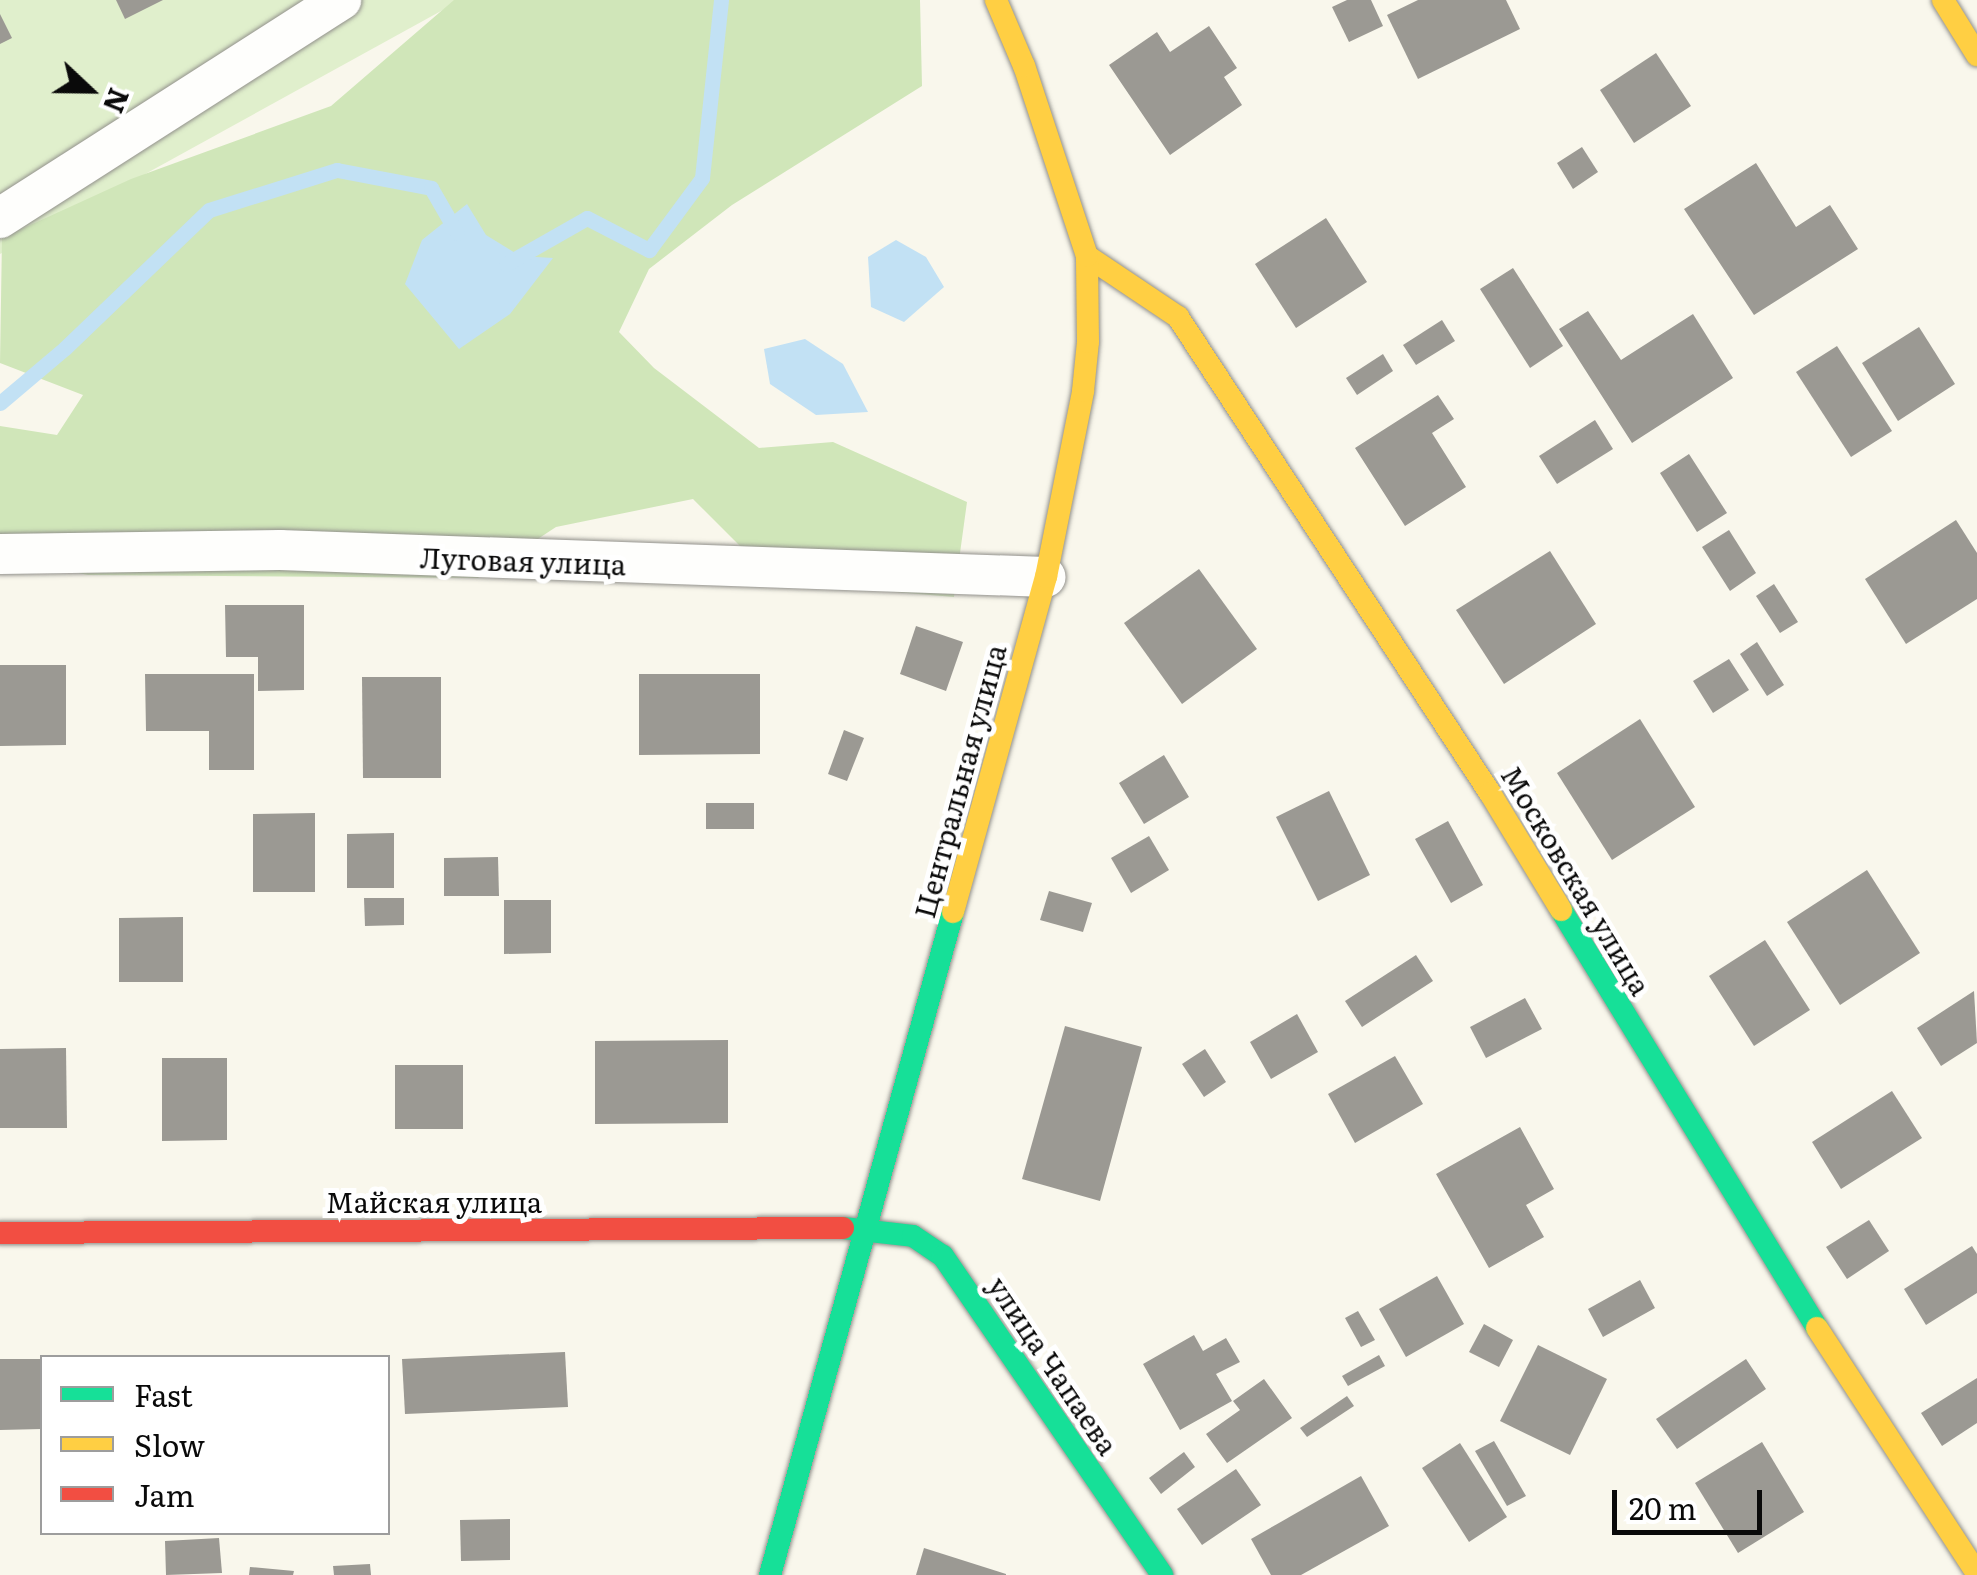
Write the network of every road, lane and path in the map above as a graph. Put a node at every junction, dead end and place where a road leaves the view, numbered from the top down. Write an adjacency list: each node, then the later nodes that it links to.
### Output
1 (341, 0): 5 (street)
2 (996, 0): 6 (street, Центральная улица)
3 (1943, 0): 4 (street)
4 (1977, 55)
5 (0, 218)
6 (1086, 256): 8 (street, Центральная улица); 11 (street, Московская улица)
7 (0, 554): 8 (street, Луговая улица)
8 (1046, 577): 9 (street, Центральная улица)
9 (868, 1228): 10 (street, Майская улица); 12 (street, Центральная улица); 13 (street, улица Чапаева)
10 (0, 1233)
11 (1977, 1572)
12 (770, 1575)
13 (1162, 1575)

